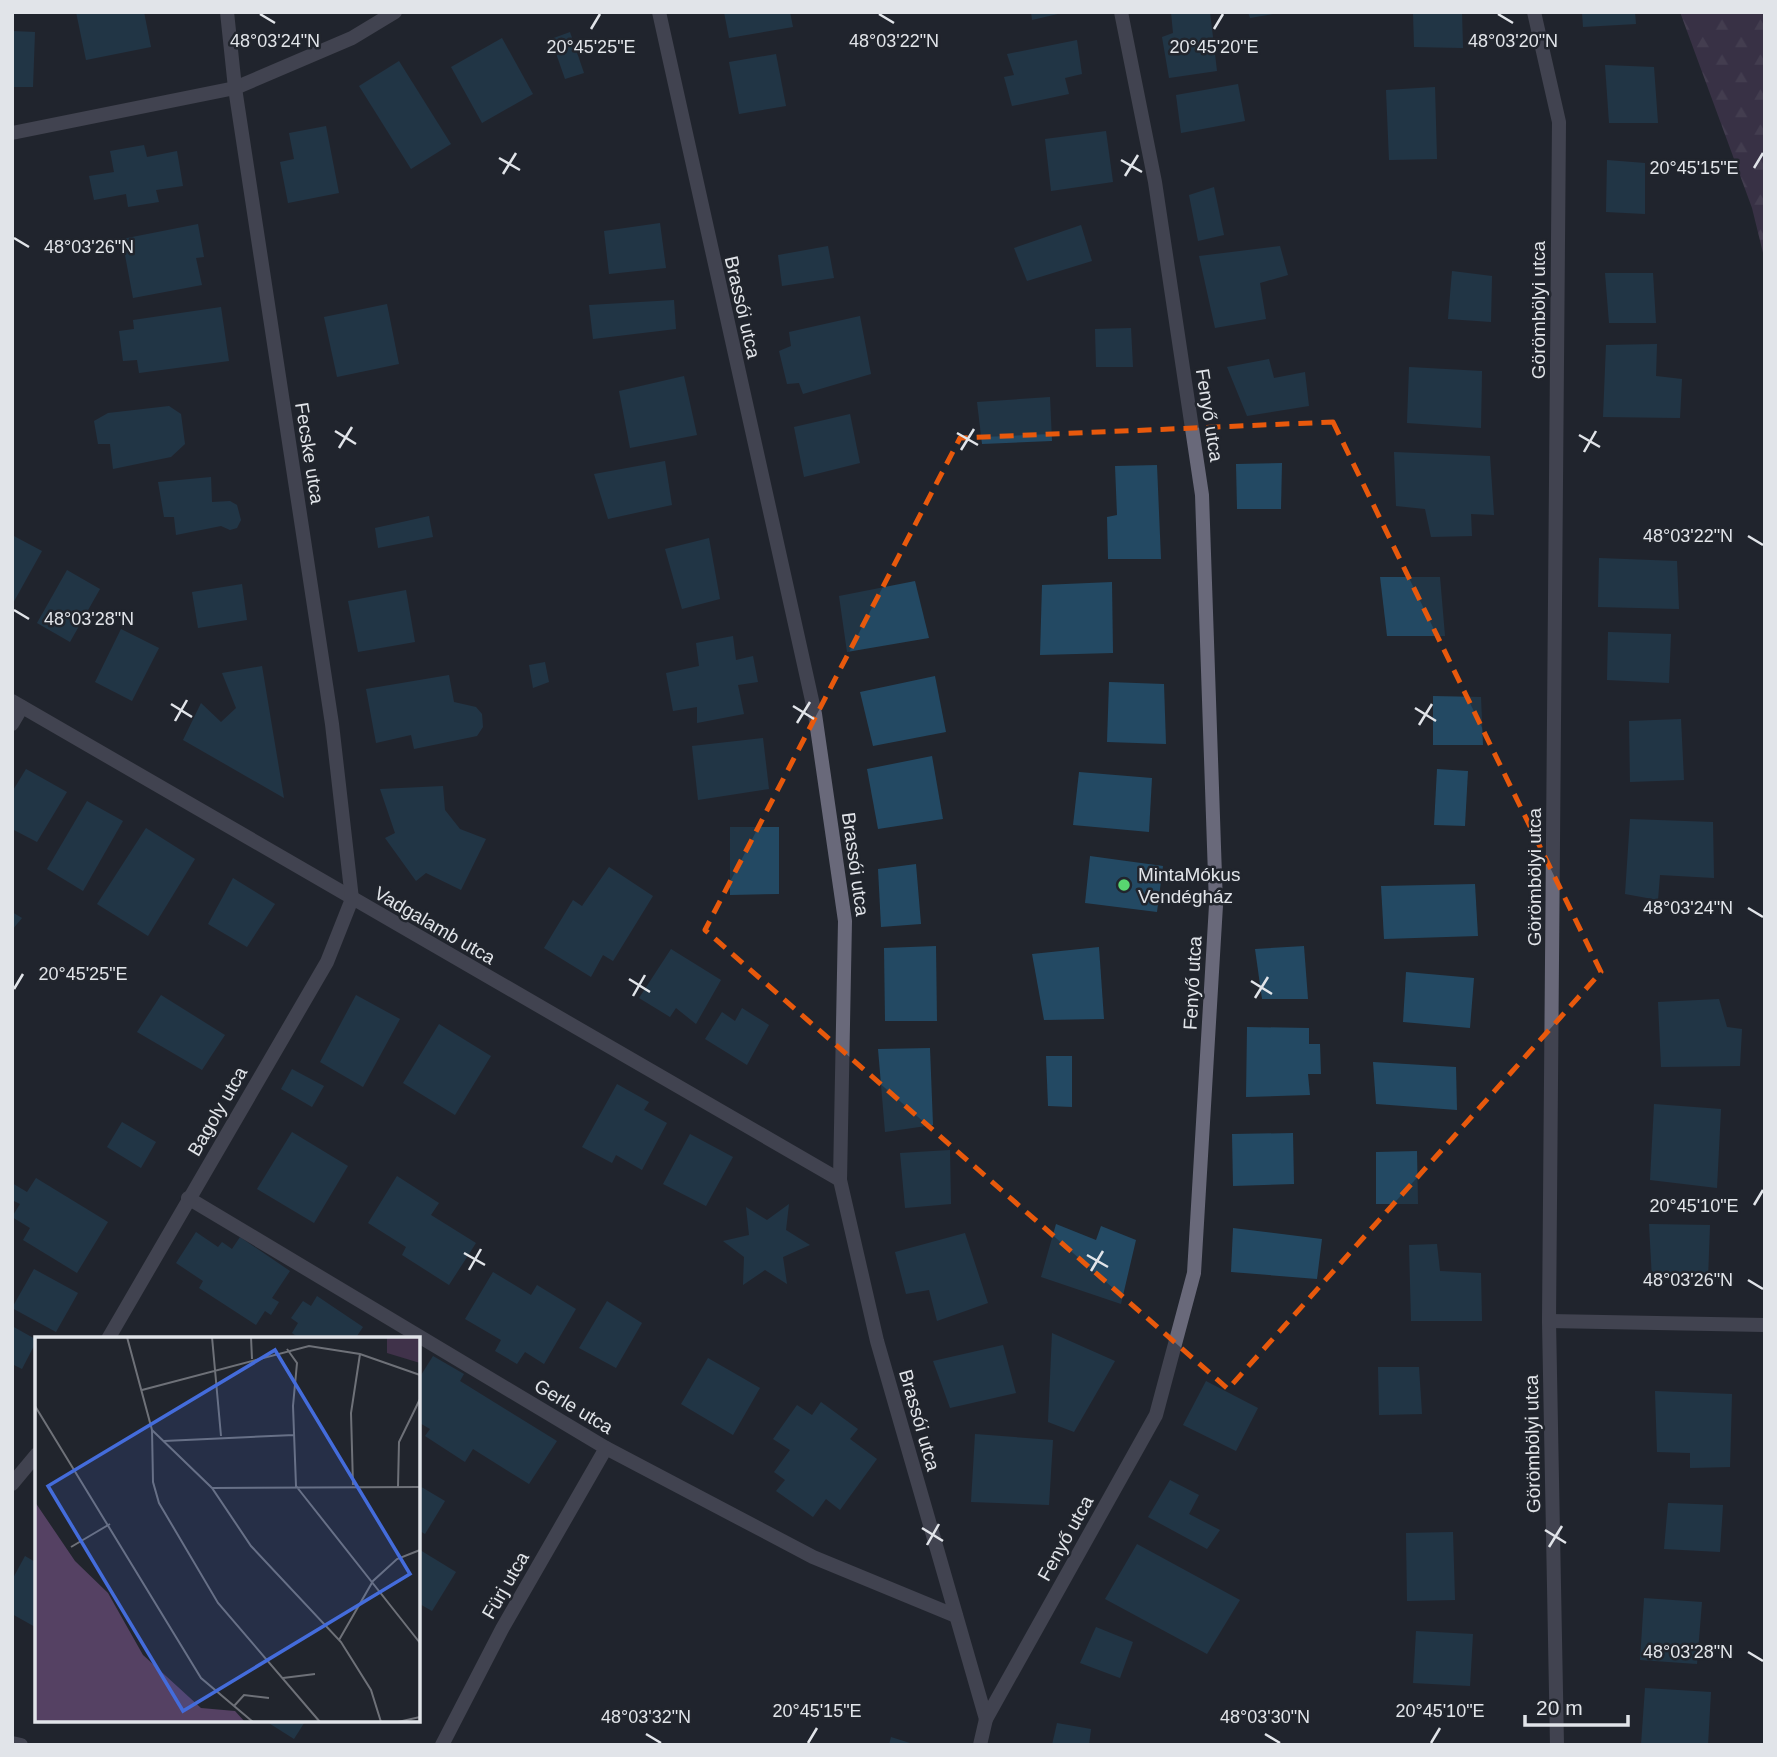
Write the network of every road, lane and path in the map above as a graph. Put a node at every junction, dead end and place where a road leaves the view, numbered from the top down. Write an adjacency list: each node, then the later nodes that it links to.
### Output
1 (227, 12): 6 (street, Fecske utca)
2 (395, 12): 6 (street)
3 (659, 12): 11 (street, Brassói utca)
4 (1121, 12): 22 (street, Fenyő utca)
5 (1534, 12): 13 (street, Görömbölyi utca)
6 (235, 88): 7 (street); 10 (street, Fecske utca)
7 (12, 133)
8 (17, 704): 9 (street); 10 (street, Vadgalamb utca)
9 (12, 724)
10 (352, 899): 11 (street, Vadgalamb utca); 12 (street, Bagoly utca)
11 (840, 1180): 21 (street, Brassói utca)
12 (188, 1199): 15 (street, Bagoly utca); 17 (street, Gerle utca)
13 (1549, 1321): 14 (street); 27 (street, Görömbölyi utca)
14 (1765, 1325)
15 (109, 1337)
16 (420, 1337): 18 (street, Gerle utca)
17 (420, 1337)
18 (606, 1448): 21 (street, Gerle utca); 25 (street, Fürj utca)
19 (35, 1456): 20 (street)
20 (12, 1484)
21 (956, 1616): 22 (street, Brassói utca)
22 (986, 1719): 26 (street, Fenyő utca)
23 (12, 1742): 24 (street)
24 (21, 1745)
25 (442, 1745)
26 (980, 1745)
27 (1557, 1745)

